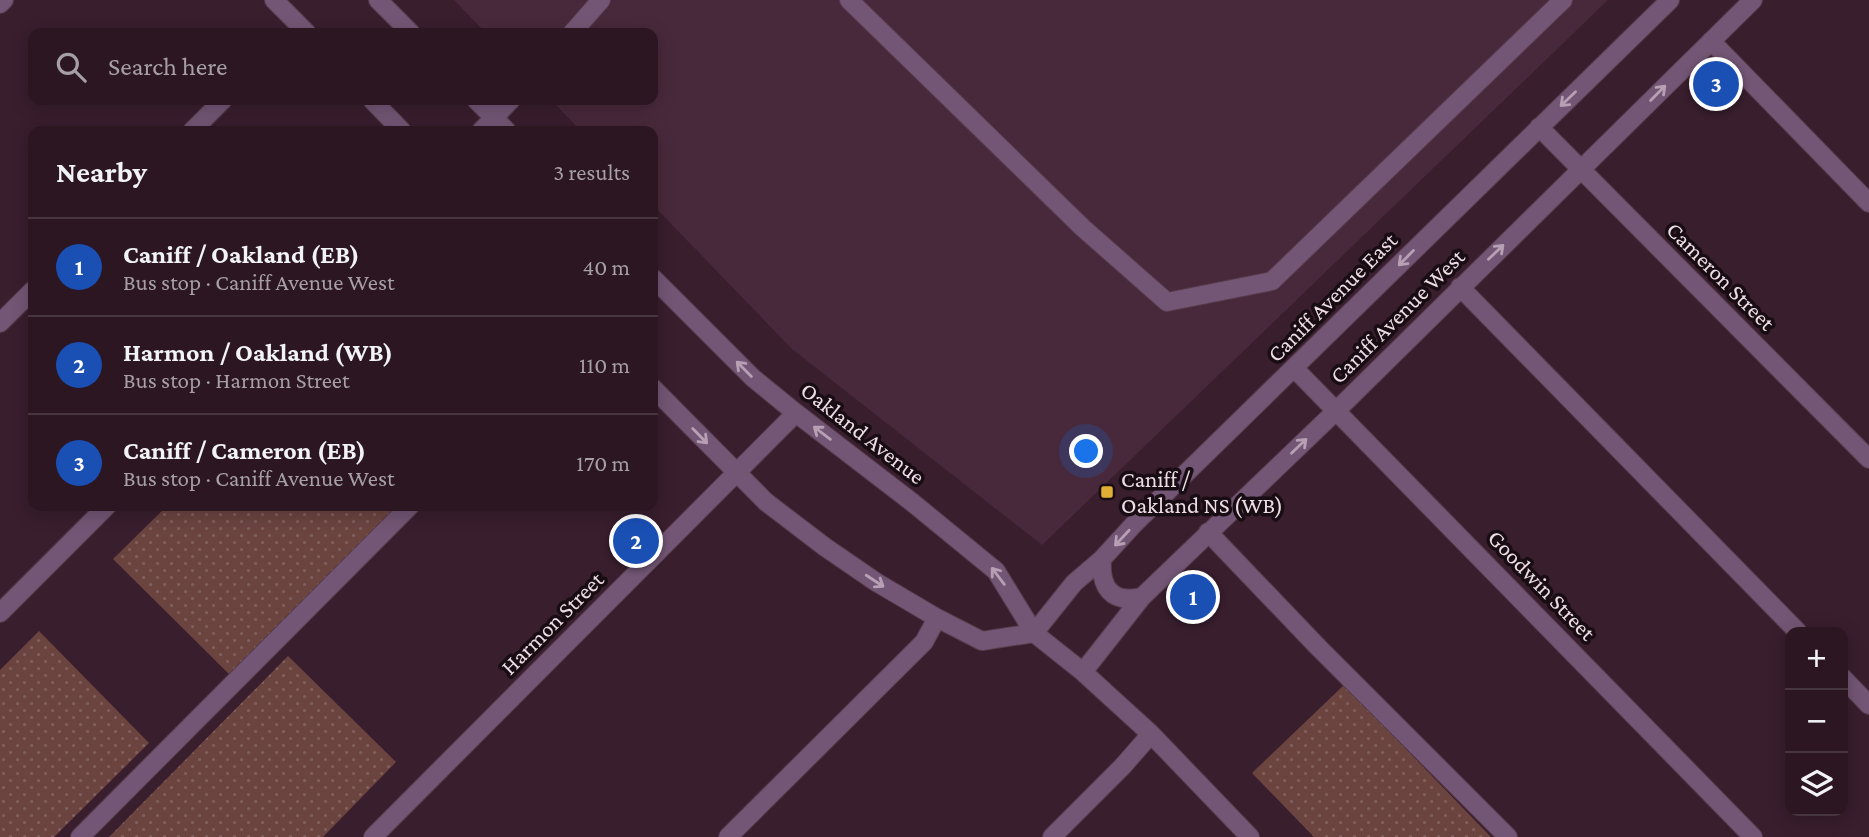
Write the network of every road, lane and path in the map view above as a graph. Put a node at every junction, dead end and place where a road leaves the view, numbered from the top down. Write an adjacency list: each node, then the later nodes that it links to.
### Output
1 (4, 0): 9 (street)
2 (274, 0): 10 (street)
3 (378, 0): 11 (street)
4 (601, 0): 12 (street)
5 (849, 0): 6 (street)
6 (1563, 0)
7 (1670, 0): 22 (street, Caniff Avenue East, one-way to 22)
8 (1753, 0): 13 (street, Caniff Avenue West)
9 (0, 4)
10 (296, 28)
11 (406, 28)
12 (576, 28)
13 (1711, 41): 23 (street, Caniff Avenue West, one-way to 13); 24 (street)
14 (218, 105): 18 (street)
15 (377, 105): 19 (street)
16 (479, 105): 20 (street)
17 (508, 105): 21 (street)
18 (197, 126)
19 (397, 126)
20 (493, 126)
21 (495, 126)
22 (1539, 127): 23 (street, Cameron Street); 29 (street, Caniff Avenue East, one-way to 29)
23 (1580, 170): 26 (street, Caniff Avenue West, one-way to 23); 33 (street, Cameron Street)
24 (1869, 203)
25 (658, 283): 32 (street, Oakland Avenue, one-way to 25)
26 (1460, 287): 31 (street, Caniff Avenue West); 42 (street)
27 (28, 295): 28 (street)
28 (0, 323)
29 (1294, 368): 31 (street, Goodwin Street); 38 (street, Caniff Avenue East, one-way to 38)
30 (658, 393): 34 (street, one-way to 34)
31 (1337, 410): 37 (street, Caniff Avenue West, one-way to 31); 54 (street, Goodwin Street)
32 (796, 413): 34 (street, Harmon Street); 43 (street, Oakland Avenue, one-way to 32)
33 (1869, 459)
34 (736, 473): 41 (street, one-way to 41); 49 (street, Harmon Street)
35 (102, 511): 40 (street)
36 (406, 511): 48 (street)
37 (1208, 532): 39 (street, Caniff Avenue West); 53 (street)
38 (1102, 559): 39 (street); 43 (street, Caniff Avenue East)
39 (1142, 597): 44 (street, Caniff Avenue West)
40 (0, 613)
41 (937, 618): 43 (street); 50 (street)
42 (1793, 627)
43 (1034, 633): 44 (street, Oakland Avenue)
44 (1083, 672): 47 (street, Oakland Avenue)
45 (1848, 683): 46 (street)
46 (1869, 705)
47 (1151, 734): 51 (street); 52 (street, Oakland Avenue)
48 (80, 837)
49 (373, 837)
50 (728, 837)
51 (1052, 837)
52 (1250, 837)
53 (1508, 837)
54 (1753, 837)

